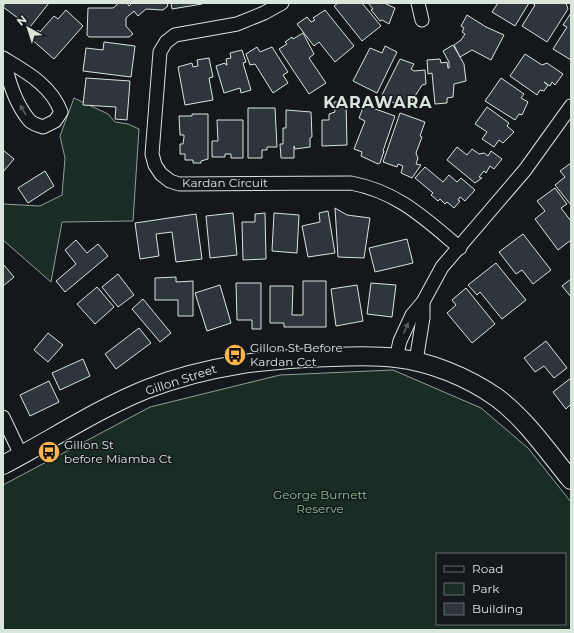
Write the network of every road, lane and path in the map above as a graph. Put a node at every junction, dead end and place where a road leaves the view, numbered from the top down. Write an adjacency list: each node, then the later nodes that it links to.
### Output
1 (282, 3): 6 (street, Kardan Circuit)
2 (418, 3): 3 (street)
3 (422, 20)
4 (3, 58): 4 (street, one-way to 4)
5 (571, 106): 6 (street)
6 (460, 248): 7 (street)
7 (423, 302): 8 (street, one-way to 7); 9 (street)
8 (396, 358): 9 (street, Gillon Street); 11 (street, Gillon Street)
9 (416, 361): 13 (street, Gillon Street)
10 (3, 417): 11 (street)
11 (21, 455): 12 (street, Gillon Street)
12 (3, 465)
13 (571, 480)

